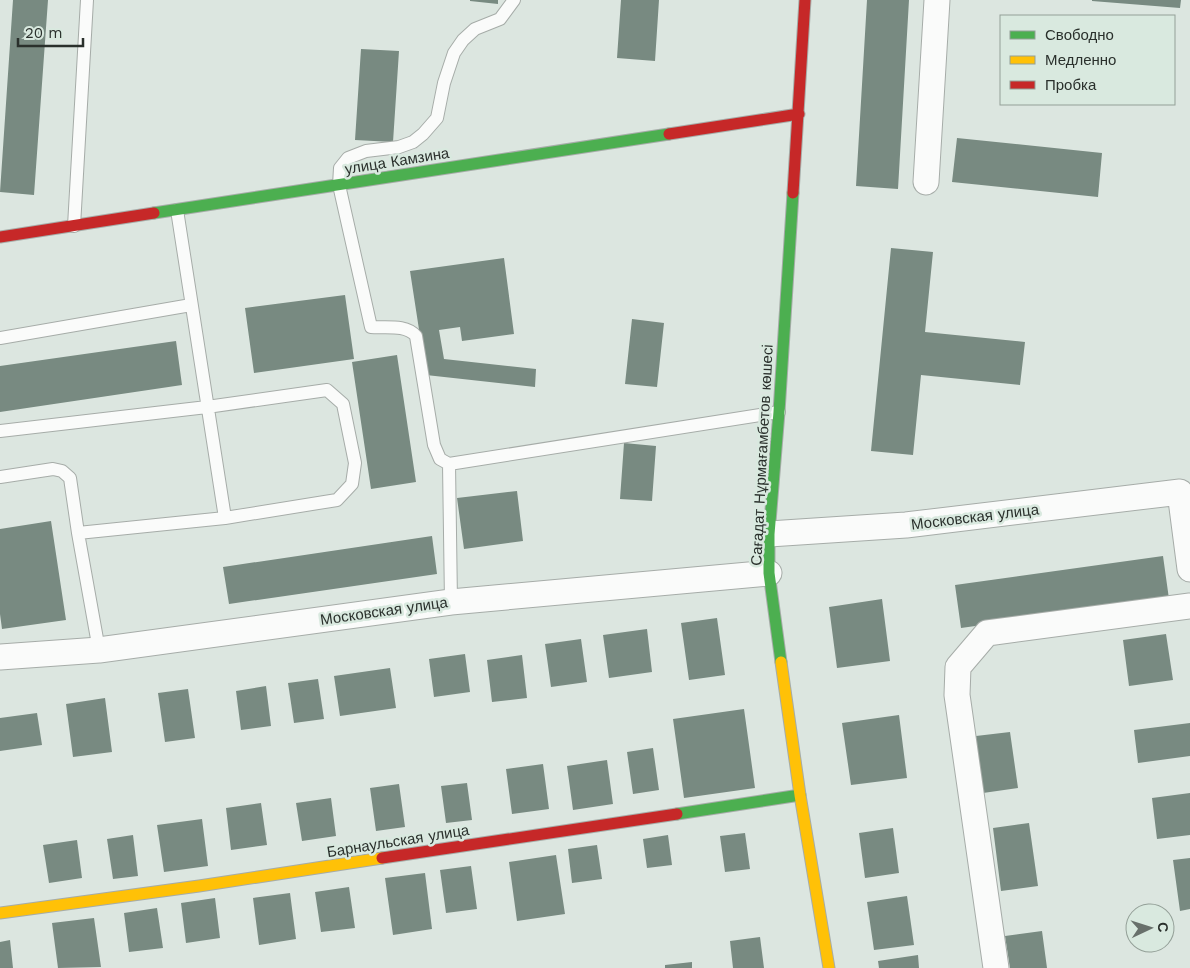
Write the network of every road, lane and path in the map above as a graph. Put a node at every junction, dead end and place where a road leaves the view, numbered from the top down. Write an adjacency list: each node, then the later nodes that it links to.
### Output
1 (87, 0): 9 (lane)
2 (514, 0): 7 (lane)
3 (805, 0): 5 (main road, Сағадат Нұрмағамбетов көшесі)
4 (937, 0): 6 (street)
5 (798, 114): 7 (main road, улица Камзина); 14 (main road, Сағадат Нұрмағамбетов көшесі)
6 (926, 182)
7 (339, 185): 8 (main road, улица Камзина); 16 (lane)
8 (177, 210): 9 (main road, улица Камзина); 11 (lane)
9 (74, 226): 10 (main road, улица Камзина)
10 (0, 238)
11 (191, 306): 12 (lane); 13 (lane)
12 (0, 338)
13 (207, 407): 15 (lane); 18 (lane); 18 (lane)
14 (779, 412): 16 (lane); 20 (main road, Сағадат Нұрмағамбетов көшесі)
15 (0, 430)
16 (449, 464): 23 (lane)
17 (0, 477): 19 (lane)
18 (225, 518): 19 (lane)
19 (78, 532): 25 (lane)
20 (769, 534): 21 (street, Московская улица); 22 (main road, Сағадат Нұрмағамбетов көшесі)
21 (1190, 569)
22 (769, 573): 23 (street, Московская улица); 27 (main road, Сағадат Нұрмағамбетов көшесі)
23 (451, 602): 25 (street, Московская улица)
24 (1190, 606): 30 (street)
25 (100, 650): 26 (street, Московская улица)
26 (0, 658)
27 (800, 795): 28 (main road, Барнаульская улица); 29 (main road, Сағадат Нұрмағамбетов көшесі)
28 (0, 913)
29 (829, 968)
30 (996, 968)

